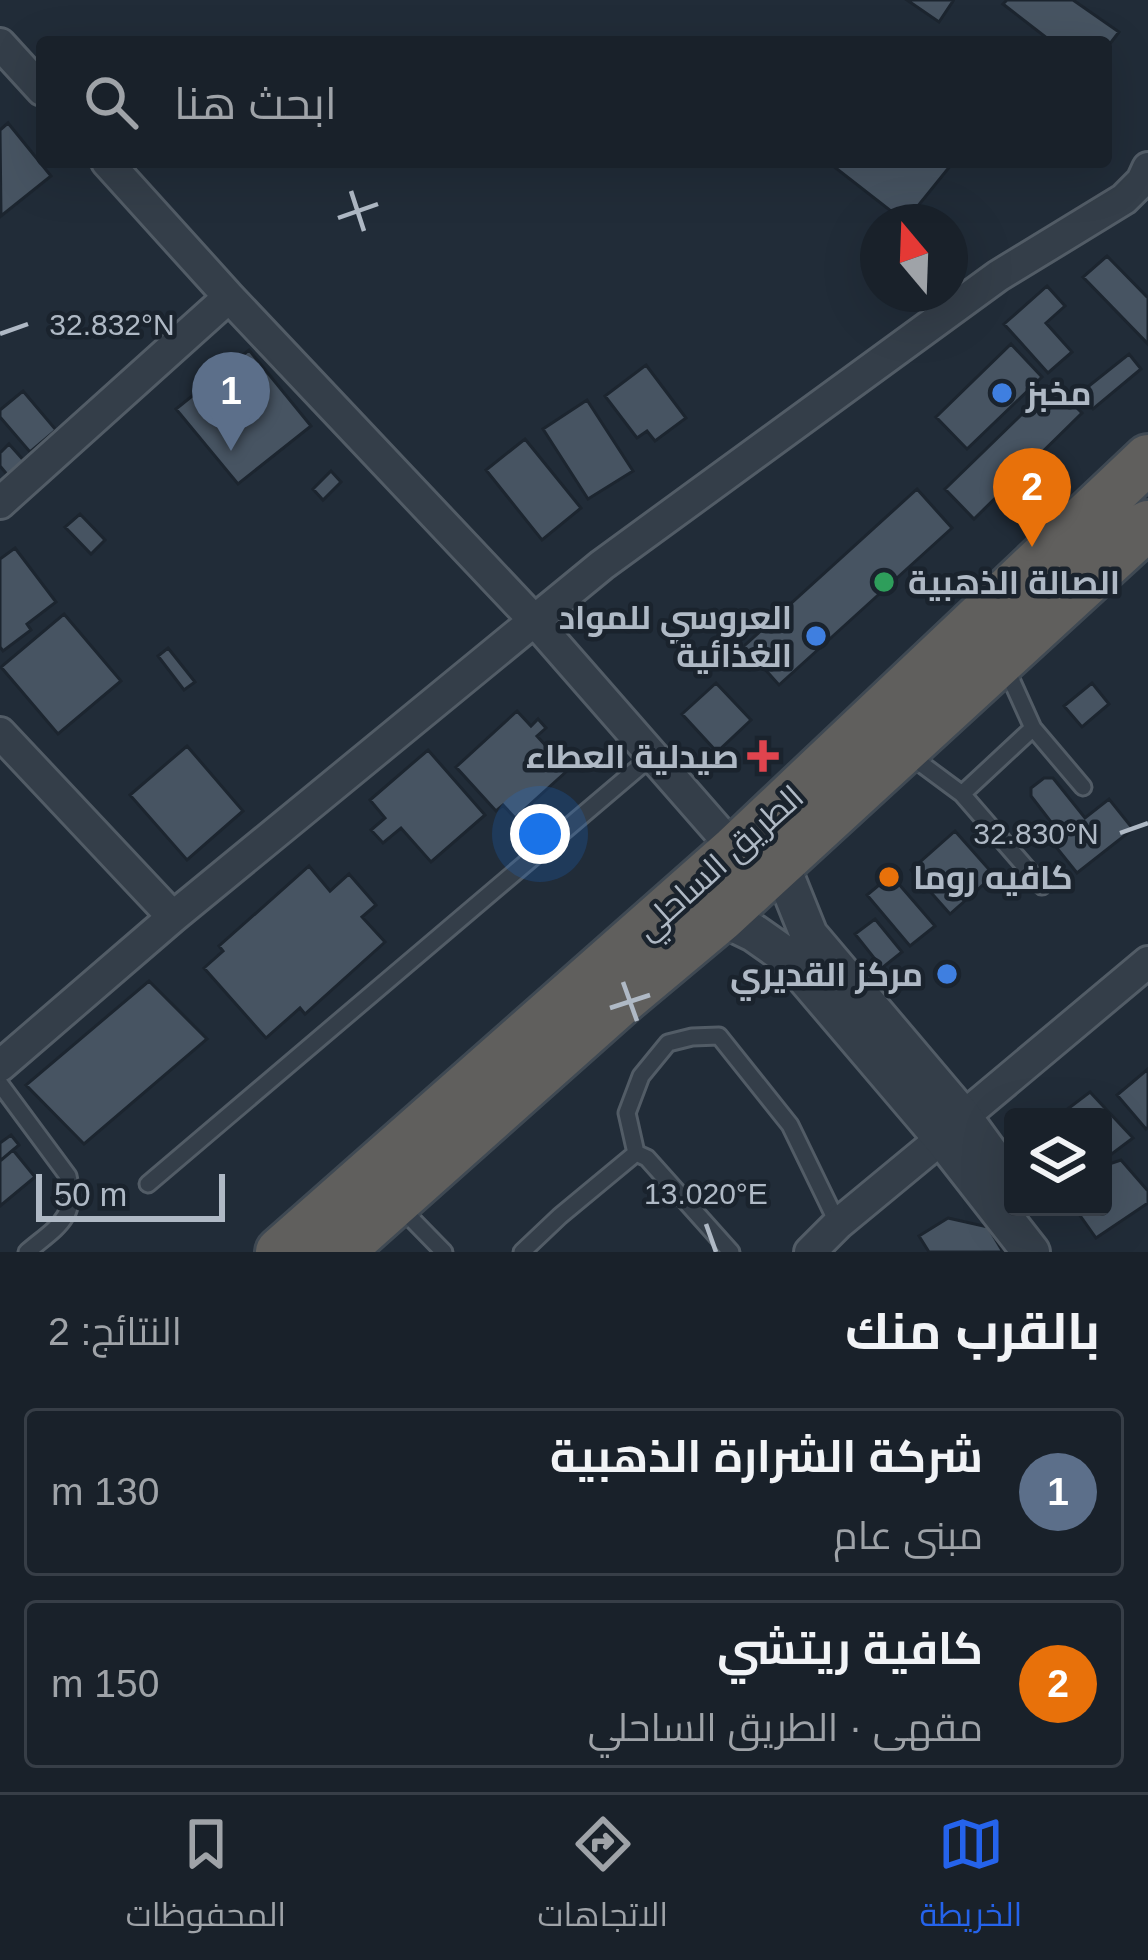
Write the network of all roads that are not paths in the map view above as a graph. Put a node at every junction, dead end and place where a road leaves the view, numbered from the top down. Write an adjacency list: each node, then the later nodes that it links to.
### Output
1 (0, 44): 2 (street)
2 (36, 83)
3 (112, 168): 5 (street)
4 (1148, 168): 9 (street)
5 (229, 297): 7 (street); 9 (street)
6 (1148, 459): 17 (highway, الطريق الساحلي)
7 (0, 503)
8 (1148, 525): 10 (highway, الطريق الساحلي)
9 (533, 619): 14 (street); 19 (street)
10 (1002, 659): 11 (lane); 13 (highway, الطريق الساحلي)
11 (1033, 728): 15 (lane); 16 (lane)
12 (0, 733): 19 (street)
13 (903, 750): 16 (lane); 17 (highway, الطريق الساحلي)
14 (651, 757): 17 (street); 28 (lane)
15 (1083, 787)
16 (962, 794): 18 (lane)
17 (758, 856): 20 (highway, الطريق الساحلي); 21 (street); 33 (highway, الطريق الساحلي)
18 (1042, 886)
19 (173, 917): 23 (street)
20 (722, 917): 21 (street); 30 (highway, الطريق الساحلي)
21 (799, 946): 25 (street)
22 (1144, 975): 25 (street)
23 (0, 1066)
24 (0, 1084): 32 (lane)
25 (952, 1128): 27 (street); 31 (street); 37 (street)
26 (636, 1154): 31 (lane); 35 (lane); 36 (lane)
27 (1004, 1177)
28 (148, 1184)
29 (1034, 1216): 38 (street)
30 (371, 1234): 34 (lane)
31 (826, 1242)
32 (27, 1252)
33 (280, 1252)
34 (444, 1252)
35 (522, 1252)
36 (730, 1252)
37 (1031, 1252)
38 (1059, 1252)

